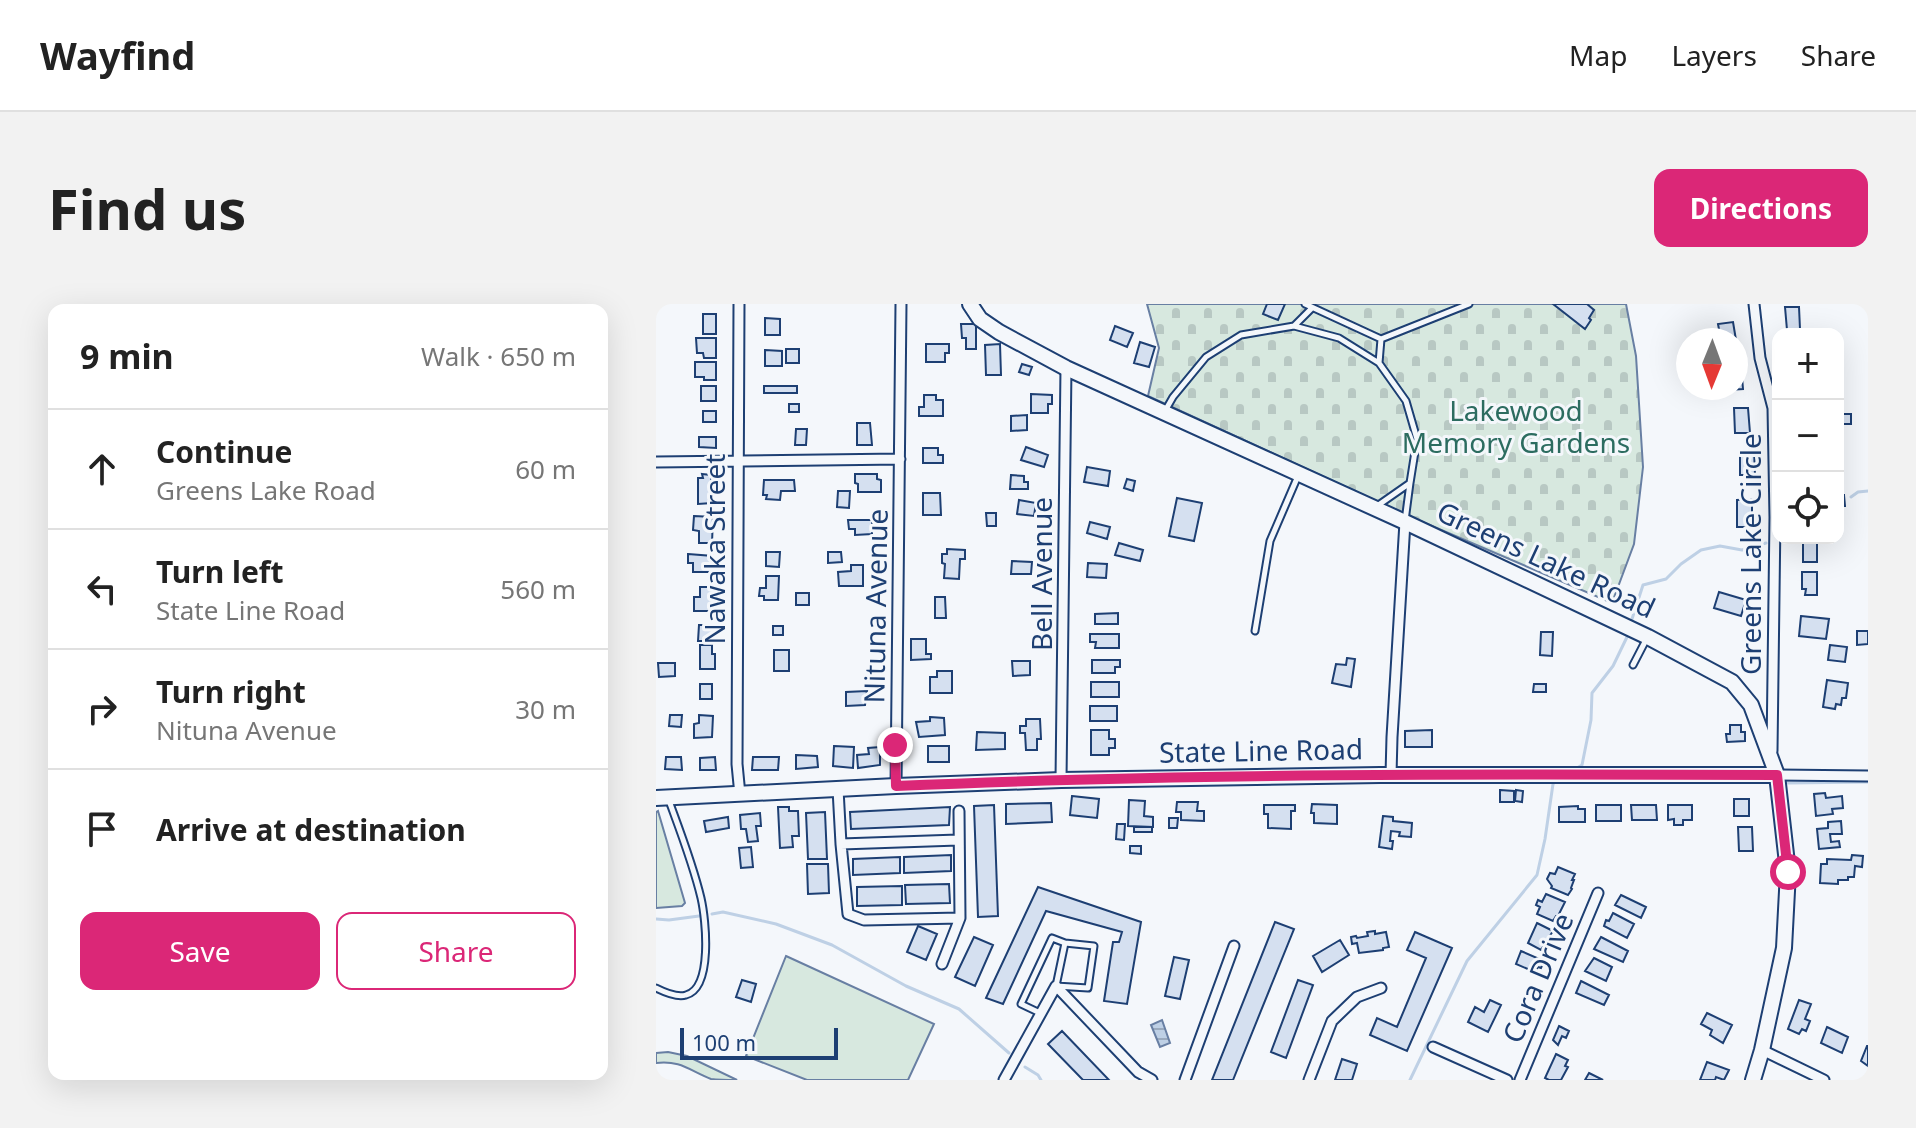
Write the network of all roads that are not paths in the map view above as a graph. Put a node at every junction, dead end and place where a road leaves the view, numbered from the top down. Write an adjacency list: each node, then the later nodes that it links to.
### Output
1 (739, 304): 14 (street, Nawaka Street)
2 (901, 304): 13 (street, Nituna Avenue)
3 (970, 304): 11 (street, Greens Lake Road)
4 (1305, 304): 7 (lane)
5 (1469, 304): 9 (lane)
6 (1754, 304): 23 (street, Greens Lake Circle)
7 (1312, 308): 8 (lane); 9 (lane)
8 (1294, 326): 10 (lane); 12 (lane)
9 (1381, 339): 10 (lane)
10 (1379, 363): 17 (lane)
11 (1066, 368): 12 (street, Greens Lake Road); 27 (street, Bell Avenue)
12 (1165, 412): 16 (street, Greens Lake Road)
13 (900, 459): 14 (street); 28 (street, Nituna Avenue)
14 (738, 461): 15 (street); 30 (street, Nawaka Street)
15 (656, 462)
16 (1299, 475): 18 (street, Greens Lake Road); 20 (lane)
17 (1410, 483): 18 (lane); 19 (lane)
18 (1373, 509): 19 (street, Greens Lake Road)
19 (1405, 522): 21 (street, Greens Lake Road); 24 (street)
20 (1255, 631)
21 (1648, 637): 22 (lane); 23 (street, Greens Lake Road)
22 (1633, 665)
23 (1772, 759): 25 (street, Greens Lake Road)
24 (1391, 775): 25 (street, State Line Road); 27 (street, State Line Road)
25 (1777, 775): 26 (street, State Line Road); 45 (street, Greens Lake Road)
26 (1868, 776)
27 (1061, 780): 28 (street, State Line Road)
28 (896, 786): 29 (street, State Line Road)
29 (838, 789): 30 (street, State Line Road); 34 (street)
30 (740, 795): 31 (street, State Line Road)
31 (662, 797): 41 (lane)
32 (959, 811): 33 (street)
33 (958, 840): 34 (street); 36 (street)
34 (841, 844): 36 (street)
35 (1598, 893): 51 (street, Cora Drive)
36 (960, 918): 39 (street)
37 (1065, 943): 40 (lane); 40 (lane); 43 (lane)
38 (1234, 946): 48 (street)
39 (942, 964)
40 (1056, 986): 43 (street); 47 (street)
41 (656, 988)
42 (1381, 988): 49 (street)
43 (1041, 1014): 46 (street)
44 (1433, 1047): 50 (street)
45 (1762, 1050): 52 (street, Greens Lake Road); 53 (street)
46 (1004, 1080)
47 (1152, 1080)
48 (1185, 1080)
49 (1309, 1080)
50 (1507, 1080)
51 (1520, 1080)
52 (1753, 1080)
53 (1824, 1080)

